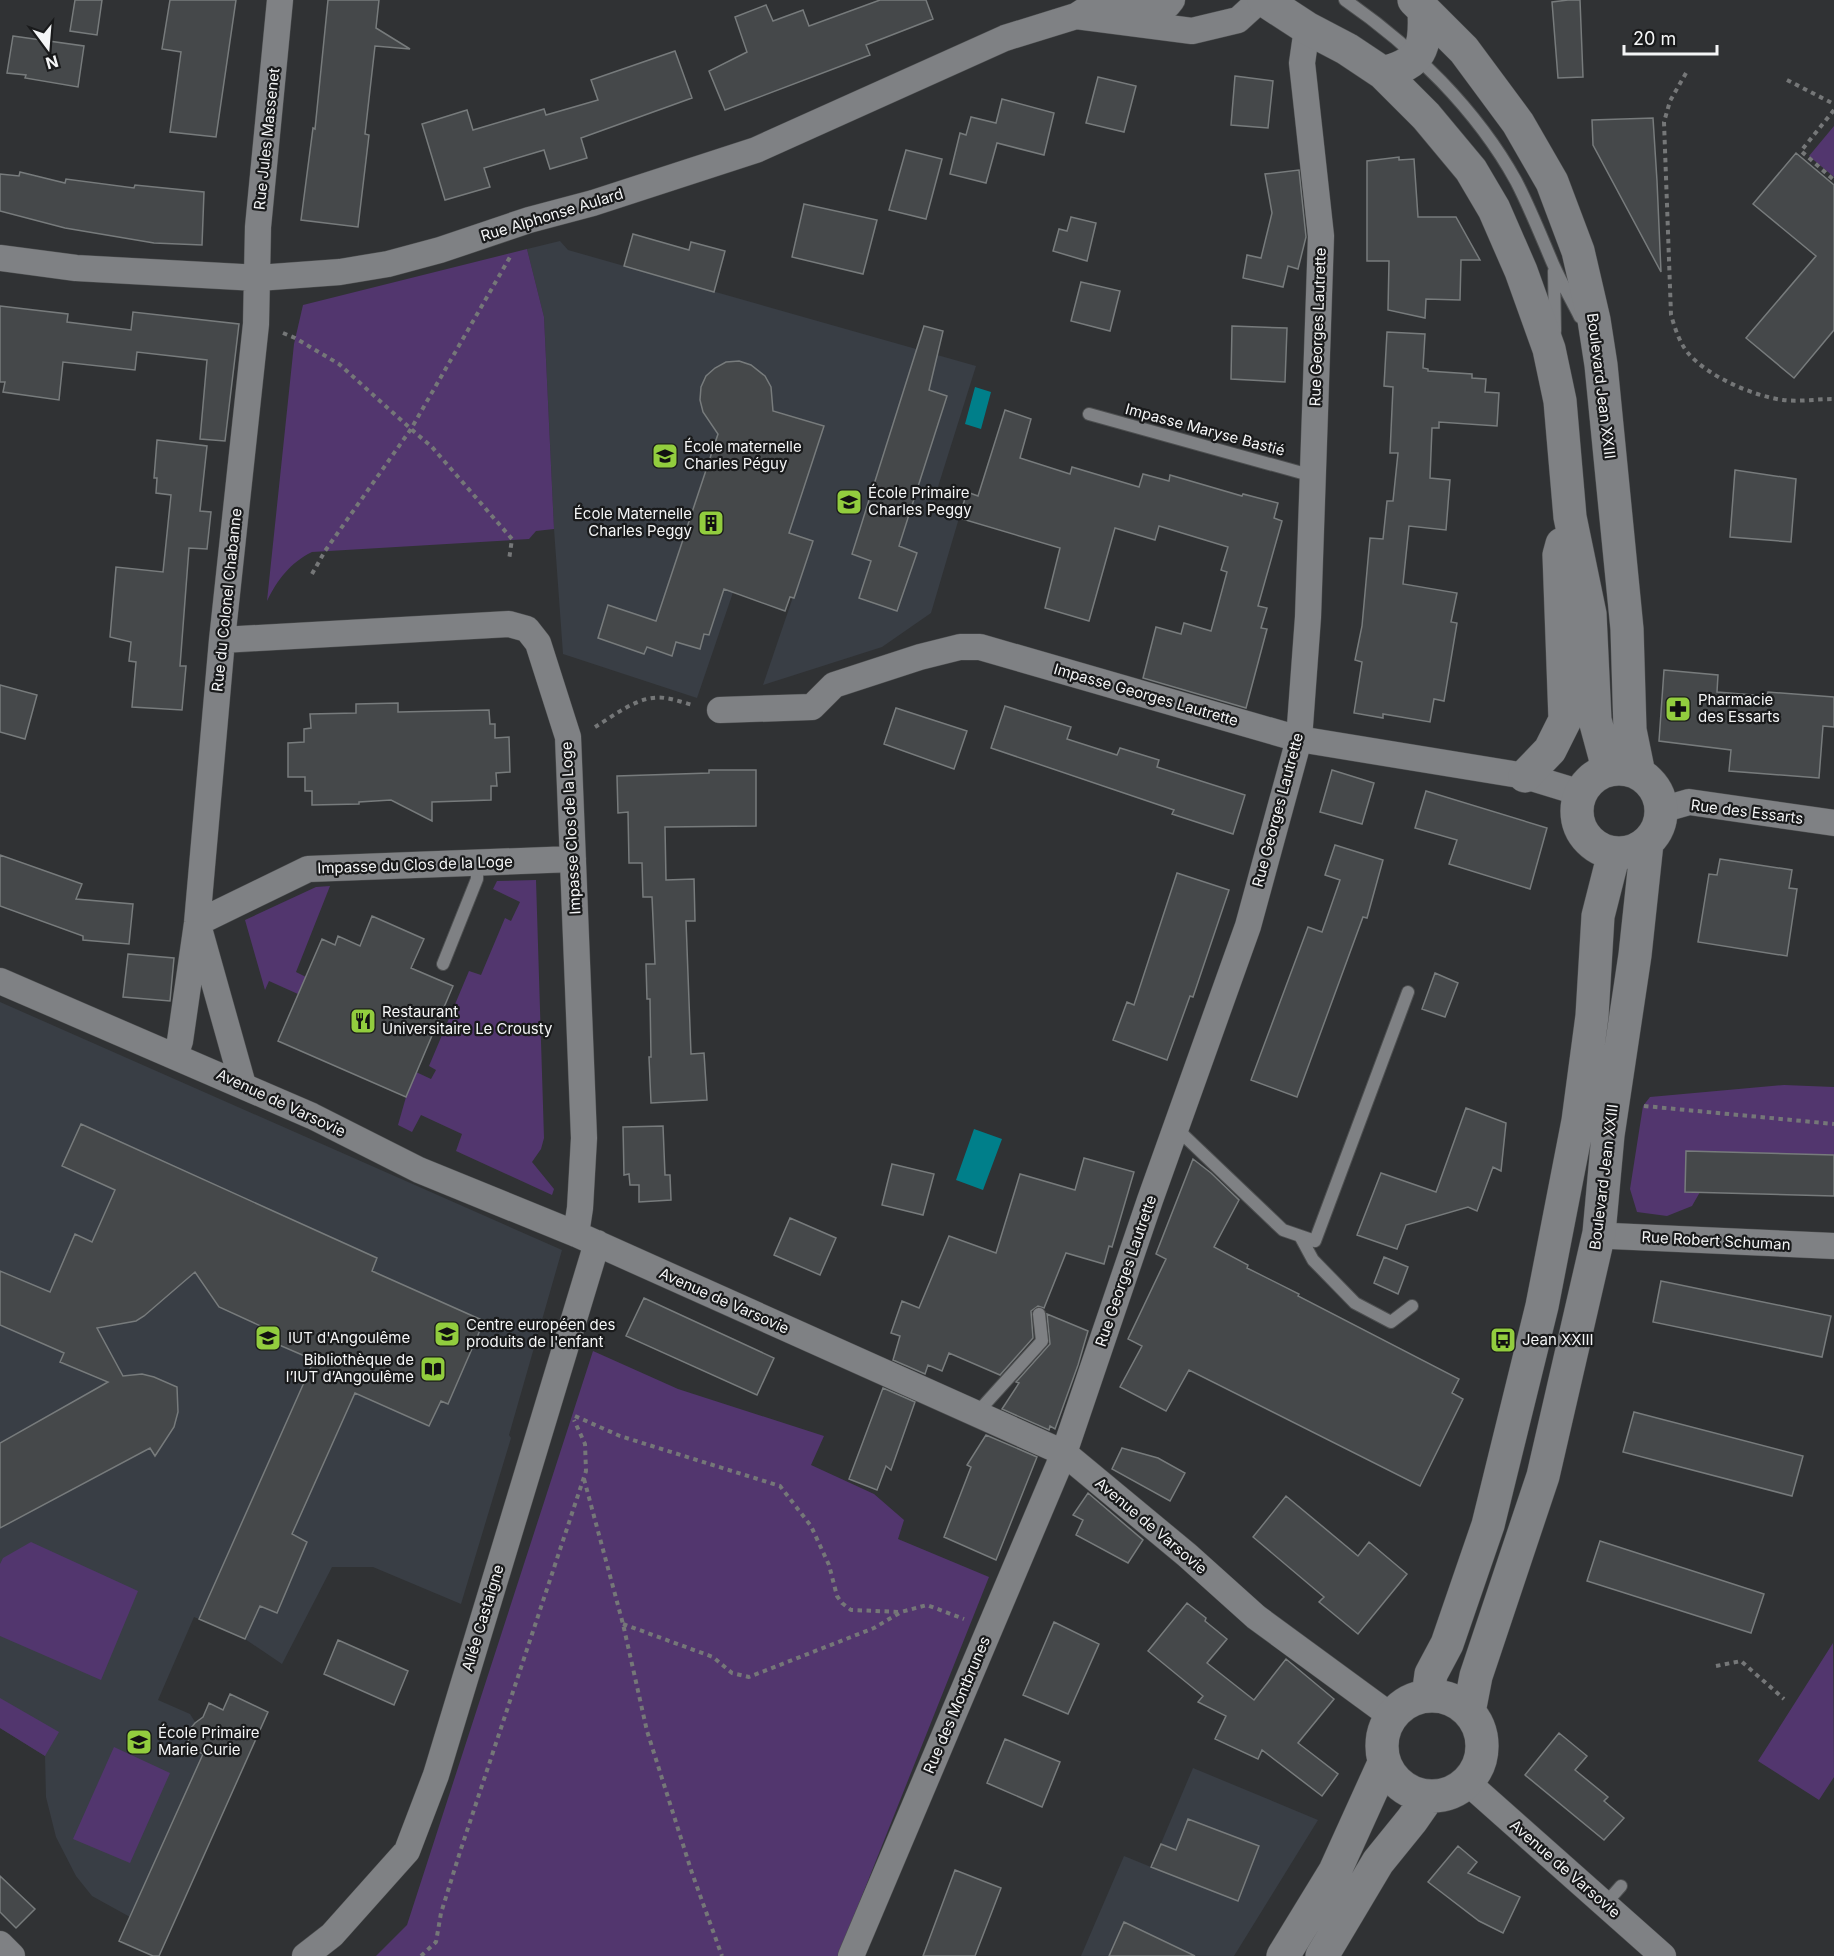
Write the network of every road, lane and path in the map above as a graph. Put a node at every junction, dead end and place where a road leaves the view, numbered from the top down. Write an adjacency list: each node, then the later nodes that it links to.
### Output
1 (280, 0): 20 (street, Rue Jules Massenet)
2 (1101, 0): 8 (street, Rue Alphonse Aulard)
3 (1119, 0): 4 (street)
4 (1172, 0)
5 (1262, 0): 8 (street, Rue Alphonse Aulard); 9 (main road)
6 (1346, 0): 10 (lane)
7 (1419, 5): 10 (main road); 22 (main road, Boulevard Jean XXIII)
8 (1076, 16): 20 (street, Rue Alphonse Aulard)
9 (1307, 28): 11 (main road); 27 (street, Rue Georges Lautrette)
10 (1416, 57): 11 (main road); 19 (lane)
11 (1383, 73): 23 (main road)
12 (1686, 73): 24 (path)
13 (1787, 80): 14 (path)
14 (1834, 104)
15 (1834, 110): 16 (path)
16 (1834, 180)
17 (514, 251): 26 (path)
18 (0, 258): 20 (street, Rue Alphonse Aulard)
19 (1554, 267): 22 (lane); 23 (lane)
20 (258, 278): 21 (street, Rue du Colonel Chabanne)
21 (256, 324): 26 (path); 31 (street, Rue du Colonel Chabanne)
22 (1601, 365): 36 (main road, Boulevard Jean XXIII)
23 (1554, 372): 28 (main road)
24 (1834, 399)
25 (1089, 414): 27 (lane, Impasse Maryse Bastié)
26 (411, 429): 29 (path); 30 (path)
27 (1313, 476): 34 (street, Rue Georges Lautrette)
28 (1570, 517): 35 (main road); 37 (main road)
29 (509, 560)
30 (312, 574)
31 (222, 640): 33 (street, Impasse Clos de la Loge); 45 (street, Rue du Colonel Chabanne)
32 (720, 710): 33 (path); 34 (street, Impasse Georges Lautrette)
33 (568, 737): 43 (street, Impasse Clos de la Loge)
34 (1299, 739): 37 (street, Impasse Georges Lautrette); 53 (street, Rue Georges Lautrette)
35 (1606, 771): 36 (main road); 38 (main road)
36 (1638, 774): 39 (main road)
37 (1525, 776): 38 (street, Impasse Georges Lautrette)
38 (1581, 793): 42 (main road)
39 (1661, 810): 40 (street, Rue des Essarts); 41 (main road)
40 (1834, 823)
41 (1647, 843): 42 (main road); 51 (main road, Boulevard Jean XXIII)
42 (1614, 853): 67 (main road)
43 (573, 859): 44 (street, Impasse du Clos de la Loge); 56 (street, Impasse Clos de la Loge)
44 (477, 863): 45 (street, Impasse du Clos de la Loge); 46 (lane)
45 (197, 923): 49 (street, Rue du Colonel Chabanne); 50 (street, Rue du Colonel Chabanne)
46 (443, 964)
47 (0, 981): 49 (street, Avenue de Varsovie)
48 (1408, 992): 55 (lane)
49 (175, 1056): 50 (street, Avenue de Varsovie)
50 (243, 1085): 56 (street, Avenue de Varsovie)
51 (1613, 1102): 52 (path); 54 (main road, Boulevard Jean XXIII)
52 (1834, 1124)
53 (1176, 1128): 55 (lane); 61 (street, Rue Georges Lautrette)
54 (1599, 1233): 57 (street, Rue Robert Schuman); 69 (main road, Boulevard Jean XXIII)
55 (1300, 1236): 58 (lane)
56 (587, 1239): 60 (street, Avenue de Varsovie); 76 (street, Allée Castaigne)
57 (1834, 1246)
58 (1412, 1305)
59 (1039, 1314): 60 (lane)
60 (976, 1414): 61 (street, Avenue de Varsovie)
61 (1064, 1453): 65 (street, Rue des Montbrunes); 70 (street, Avenue de Varsovie)
62 (584, 1478): 63 (path); 64 (path); 77 (path)
63 (900, 1612): 64 (path); 65 (path)
64 (623, 1624): 78 (path)
65 (990, 1629): 79 (street, Rue des Montbrunes)
66 (1716, 1666): 68 (path)
67 (1428, 1696): 69 (main road); 70 (main road)
68 (1784, 1699)
69 (1469, 1712): 72 (main road)
70 (1391, 1716): 71 (main road)
71 (1384, 1763): 73 (main road); 80 (main road)
72 (1467, 1782): 73 (main road); 82 (street, Avenue de Varsovie)
73 (1428, 1797): 81 (main road)
74 (0, 1944): 75 (street)
75 (12, 1956)
76 (306, 1956)
77 (421, 1956)
78 (722, 1956)
79 (851, 1956)
80 (1283, 1956)
81 (1322, 1956)
82 (1663, 1956)

